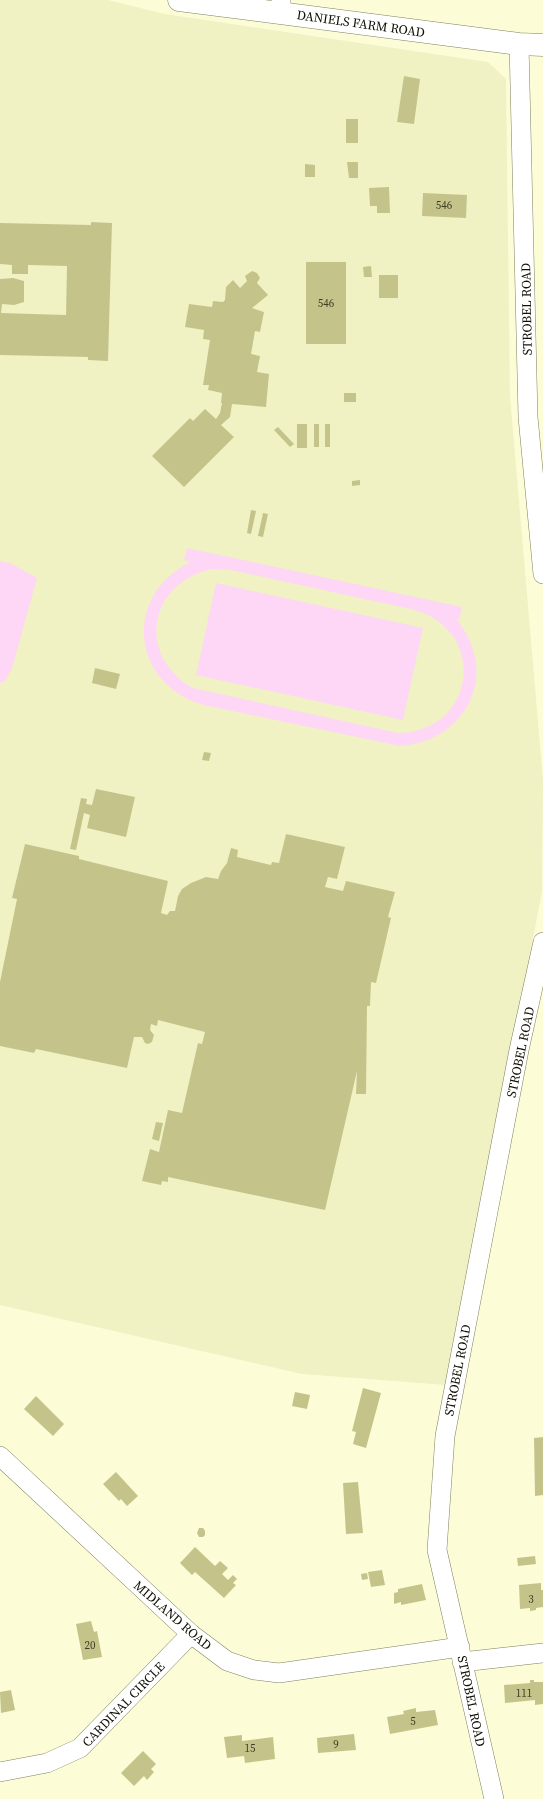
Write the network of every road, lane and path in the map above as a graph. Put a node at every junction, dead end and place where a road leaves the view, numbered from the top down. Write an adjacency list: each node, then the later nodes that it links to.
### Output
1 (179, 0): 2 (main road, DANIELS FARM ROAD)
2 (281, 6): 3 (main road, DANIELS FARM ROAD)
3 (519, 44): 4 (main road, DANIELS FARM ROAD); 5 (street, STROBEL ROAD)
4 (543, 45)
5 (536, 416): 6 (street, STROBEL ROAD)
6 (543, 574)
7 (543, 942): 11 (street, STROBEL ROAD)
8 (0, 1456): 9 (street, MIDLAND ROAD)
9 (191, 1634): 11 (street, MIDLAND ROAD); 12 (street, CARDINAL CIRCLE)
10 (543, 1653): 11 (street, MIDLAND ROAD)
11 (461, 1654): 13 (street, STROBEL ROAD)
12 (0, 1772)
13 (494, 1799)

